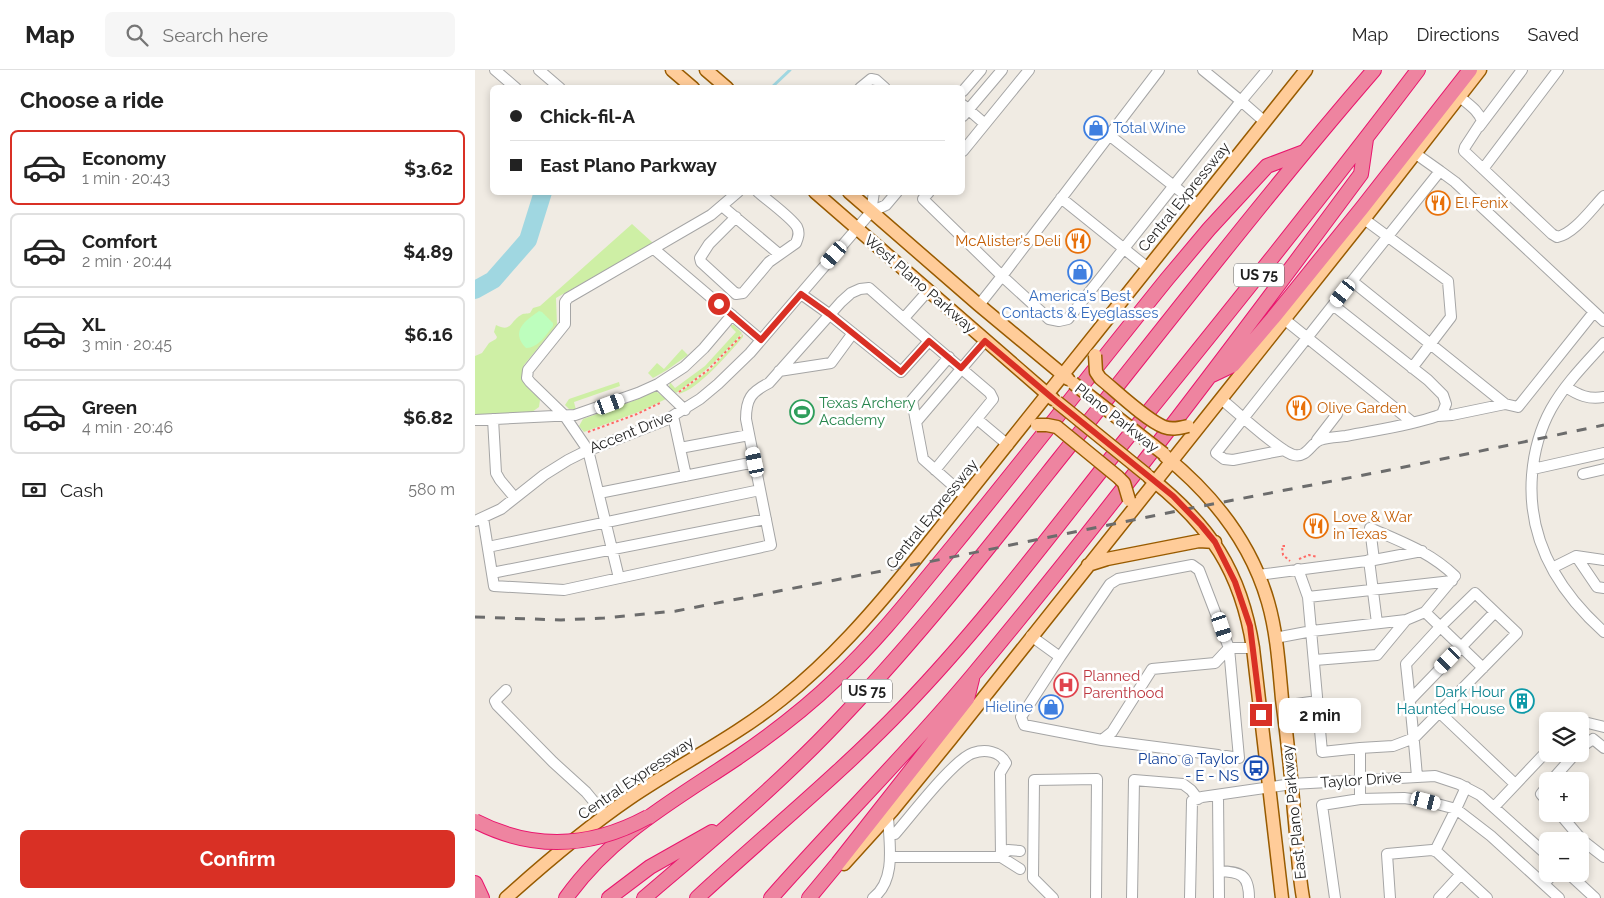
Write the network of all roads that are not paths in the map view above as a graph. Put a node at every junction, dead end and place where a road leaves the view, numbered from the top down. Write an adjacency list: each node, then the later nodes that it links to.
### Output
1 (495, 70): 18 (street)
2 (539, 70): 19 (street)
3 (672, 70): 20 (main road)
4 (981, 70): 25 (street)
5 (1002, 70): 28 (street)
6 (1029, 70): 31 (street)
7 (1159, 70): 33 (street)
8 (1203, 70): 27 (street)
9 (1267, 70): 27 (street)
10 (1306, 70): 30 (main road, Central Expressway)
11 (1373, 70): 36 (highway, US 75)
12 (1418, 70): 34 (highway, US 75)
13 (1470, 70): 85 (highway)
14 (1480, 70): 26 (main road)
15 (1522, 70): 32 (street)
16 (1559, 70): 38 (street)
17 (708, 71): 21 (main road); 22 (main road)
18 (512, 85)
19 (556, 85)
20 (690, 85)
21 (696, 85)
22 (724, 85)
23 (864, 85): 24 (street)
24 (882, 85)
25 (965, 90)
26 (1459, 97): 32 (street); 37 (main road)
27 (1241, 101): 30 (street); 40 (street)
28 (965, 109)
29 (965, 111): 31 (street)
30 (1265, 122): 51 (main road, Central Expressway)
31 (985, 124): 35 (street)
32 (1479, 127): 38 (street)
33 (1109, 135): 40 (street); 49 (street)
34 (1366, 138): 85 (highway); 214 (highway, US 75)
35 (965, 149)
36 (1305, 152): 188 (highway); 189 (highway, US 75)
37 (1416, 154): 39 (street); 54 (main road)
38 (1483, 169): 48 (street)
39 (1440, 171): 56 (street); 67 (street)
40 (1173, 186): 51 (street); 57 (street)
41 (735, 195): 50 (street)
42 (761, 195): 59 (street)
43 (818, 195): 55 (main road, West Plano Parkway)
44 (852, 195): 52 (main road, West Plano Parkway)
45 (874, 195): 52 (street)
46 (894, 195): 52 (street, Accent Drive)
47 (926, 195): 61 (street)
48 (1604, 196)
49 (1061, 198): 57 (street); 61 (street)
50 (722, 206): 53 (street); 58 (street)
51 (1198, 206): 60 (main road, Central Expressway)
52 (871, 212): 55 (street, Accent Drive); 65 (main road, West Plano Parkway)
53 (736, 217): 59 (street); 59 (street)
54 (1364, 219): 56 (street); 71 (main road)
55 (857, 228): 63 (main road, West Plano Parkway); 64 (street, Accent Drive)
56 (1387, 236): 62 (street); 79 (street)
57 (1124, 248): 60 (street); 61 (street)
58 (654, 249): 69 (street); 95 (street)
59 (779, 254)
60 (1148, 268): 73 (main road, Central Expressway)
61 (1002, 276): 65 (street)
62 (1352, 281): 66 (street); 79 (street)
63 (928, 291): 70 (street); 78 (main road, West Plano Parkway)
64 (801, 294): 68 (street); 76 (street, Accent Drive)
65 (979, 305): 86 (main road, West Plano Parkway)
66 (1333, 305): 75 (street); 83 (street)
67 (1595, 312): 72 (street); 92 (street)
68 (829, 314): 70 (street); 74 (street); 84 (street)
69 (732, 315): 76 (street); 87 (street)
70 (904, 318): 77 (street)
71 (1285, 319): 75 (street); 91 (main road)
72 (1604, 321)
73 (1098, 331): 86 (main road, Central Expressway); 96 (main road, bridge)
74 (853, 333): 77 (street); 84 (street)
75 (1307, 338): 99 (street); 104 (street)
76 (761, 340): 93 (street, Accent Drive)
77 (929, 341): 81 (street)
78 (985, 341): 82 (street); 90 (main road, West Plano Parkway)
79 (1431, 343): 83 (street); 92 (street)
80 (1604, 344): 88 (street)
81 (949, 358): 82 (street); 103 (street)
82 (961, 368): 101 (street); 103 (street)
83 (1412, 368): 98 (street)
84 (779, 371): 105 (street)
85 (1211, 375): 160 (highway)
86 (1068, 379): 90 (main road, Central Expressway); 112 (main road, Plano Parkway, bridge)
87 (659, 384): 93 (street); 95 (street)
88 (1566, 387): 89 (street); 114 (street)
89 (1604, 397)
90 (1052, 398): 107 (main road, Central Expressway); 119 (main road, Plano Parkway, bridge)
91 (1221, 399): 96 (main road); 99 (street)
92 (1505, 404): 98 (street)
93 (685, 410): 97 (street, Accent Drive)
94 (1337, 414): 106 (street)
95 (564, 415): 100 (street); 109 (street)
96 (1208, 415): 112 (main road)
97 (673, 416): 108 (street); 109 (street, Accent Drive)
98 (1437, 416): 104 (street)
99 (1244, 417): 110 (street); 110 (street)
100 (493, 419): 102 (street); 123 (street)
101 (977, 419): 107 (street); 116 (street)
102 (475, 420)
103 (916, 422): 116 (street)
104 (1412, 422): 106 (street)
105 (749, 435): 108 (street); 113 (street)
106 (1317, 440): 110 (street)
107 (1009, 443): 122 (main road, Central Expressway); 124 (main road, bridge)
108 (680, 448): 118 (street)
109 (588, 450): 121 (street); 123 (street, Accent Drive)
110 (1284, 450)
111 (1604, 453): 114 (street)
112 (1168, 457): 119 (main road); 139 (main road, East Plano Parkway)
113 (755, 462): 118 (street); 120 (street)
114 (1533, 469): 136 (street)
115 (1604, 469): 117 (street)
116 (935, 470): 122 (street)
117 (1583, 474)
118 (686, 476): 121 (street)
119 (1151, 478): 124 (main road); 128 (main road, East Plano Parkway)
120 (760, 490): 125 (street); 127 (street)
121 (599, 493): 127 (street)
122 (966, 497): 187 (main road, Central Expressway)
123 (515, 498): 126 (street, Accent Drive)
124 (1129, 506): 135 (main road)
125 (766, 518): 130 (street); 140 (street)
126 (479, 519): 129 (street)
127 (605, 522): 129 (street); 130 (street)
128 (1215, 542): 135 (main road); 156 (main road, East Plano Parkway)
129 (488, 547): 138 (street)
130 (612, 549): 138 (street); 140 (street)
131 (1423, 551): 133 (street); 133 (street); 141 (street)
132 (1576, 556): 134 (street); 136 (street); 142 (street)
133 (1372, 560): 137 (street); 143 (street)
134 (1604, 560)
135 (1088, 565): 152 (main road)
136 (1552, 568): 151 (street)
137 (1298, 570): 139 (street); 144 (street)
138 (492, 573): 140 (street)
139 (1258, 574): 153 (main road, East Plano Parkway)
140 (619, 578)
141 (1452, 581): 143 (street); 145 (street)
142 (1604, 588)
143 (1373, 589): 144 (street); 148 (street)
144 (1308, 597): 150 (street)
145 (1425, 612): 147 (street); 149 (street)
146 (1495, 612): 149 (street); 154 (street); 159 (street)
147 (1406, 620): 148 (street); 158 (street)
148 (1377, 623): 150 (street)
149 (1440, 627): 154 (street); 162 (street)
150 (1313, 631): 153 (street); 158 (street)
151 (1604, 632)
152 (1031, 636): 157 (street); 190 (main road)
153 (1275, 638): 156 (main road); 164 (main road, East Plano Parkway)
154 (1461, 647): 159 (street); 162 (street)
155 (1229, 648): 156 (street); 157 (street); 169 (street); 169 (street)
156 (1253, 648): 181 (main road, East Plano Parkway)
157 (1060, 657): 169 (street)
158 (1315, 660): 163 (street)
159 (1483, 668): 165 (street)
160 (973, 676): 215 (highway); 216 (highway)
161 (506, 690): 187 (street)
162 (1409, 700): 168 (street)
163 (1317, 701): 164 (street); 171 (street)
164 (1283, 706): 178 (main road, East Plano Parkway)
165 (1439, 712): 168 (street); 179 (street)
166 (1589, 723): 167 (street)
167 (1604, 727)
168 (1413, 738): 171 (street); 176 (street)
169 (1102, 740)
170 (1589, 742): 172 (street)
171 (1360, 748): 177 (street)
172 (1604, 748)
173 (1539, 759): 179 (street)
174 (1568, 762): 175 (street)
175 (1559, 772)
176 (1417, 777): 177 (street, Taylor Drive); 180 (street, Taylor Drive)
177 (1360, 780): 178 (street, Taylor Drive); 184 (street)
178 (1292, 784): 181 (street, Taylor Drive); 224 (main road, East Plano Parkway)
179 (1515, 784): 185 (street)
180 (1466, 787): 185 (street, Taylor Drive); 186 (street)
181 (1268, 788): 182 (street, Taylor Drive); 223 (main road, East Plano Parkway)
182 (1218, 795): 183 (street, Taylor Drive); 203 (street)
183 (1198, 799): 219 (street); 220 (street)
184 (1360, 799): 186 (street); 225 (street)
185 (1495, 806): 195 (street, Taylor Drive)
186 (1456, 809): 198 (street); 207 (street)
187 (605, 815): 210 (main road, Central Expressway)
188 (651, 815): 191 (highway, bridge); 211 (highway, bridge)
189 (741, 816): 212 (highway); 213 (highway, US 75)
190 (888, 816): 199 (street); 216 (main road)
191 (475, 821)
192 (1565, 822): 193 (street)
193 (1573, 832)
194 (895, 834): 200 (street)
195 (1539, 847)
196 (1589, 847): 201 (street)
197 (1021, 851): 200 (street)
198 (1435, 851): 204 (street); 226 (street)
199 (889, 856): 200 (street); 208 (street)
200 (1001, 856): 202 (street)
201 (1604, 857)
202 (1020, 869)
203 (1219, 872): 221 (street); 222 (street)
204 (1461, 874): 227 (street); 228 (street)
205 (1578, 882): 230 (street)
206 (475, 883): 209 (highway)
207 (1544, 884): 229 (street)
208 (876, 897)
209 (482, 898)
210 (506, 898)
211 (566, 898)
212 (609, 898)
213 (644, 898)
214 (697, 898)
215 (771, 898)
216 (811, 898)
217 (1053, 898): 218 (street)
218 (1095, 898)
219 (1132, 898)
220 (1190, 898)
221 (1219, 898)
222 (1249, 898)
223 (1282, 898)
224 (1303, 898)
225 (1335, 898)
226 (1390, 898)
227 (1439, 898)
228 (1487, 898)
229 (1559, 898)
230 (1595, 898)

